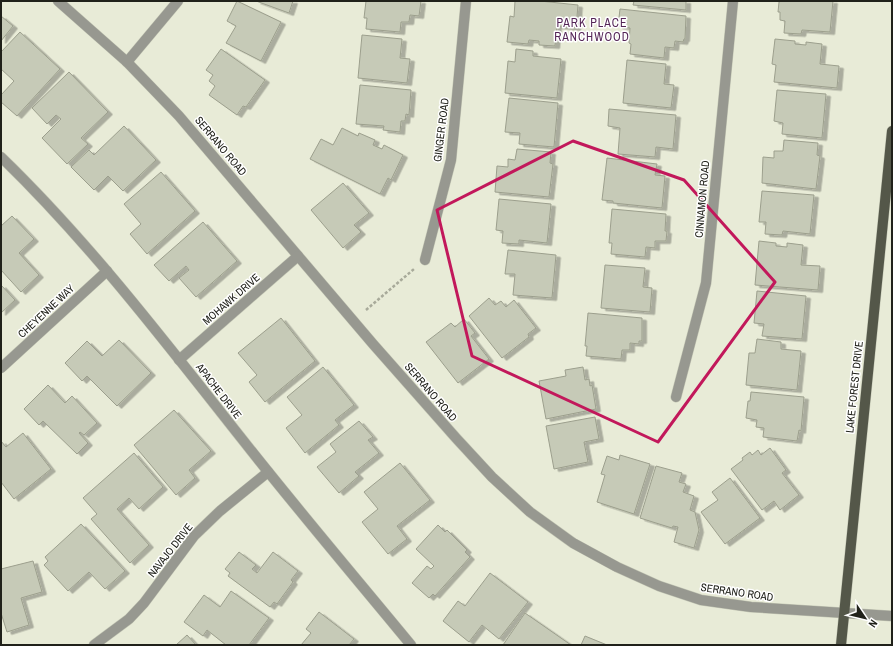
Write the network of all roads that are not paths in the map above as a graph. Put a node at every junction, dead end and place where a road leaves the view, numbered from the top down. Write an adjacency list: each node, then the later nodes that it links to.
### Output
1 (58, 1): 5 (street, SERRANO ROAD)
2 (178, 1): 5 (street)
3 (466, 1): 9 (street, GINGER ROAD)
4 (733, 1): 13 (street, CINNAMON ROAD)
5 (127, 62): 8 (street, SERRANO ROAD)
6 (892, 131): 15 (main road, LAKE FOREST DRIVE)
7 (1, 157): 10 (street, APACHE DRIVE)
8 (298, 256): 11 (street, MOHAWK DRIVE); 15 (street, SERRANO ROAD)
9 (425, 260)
10 (107, 271): 11 (street, APACHE DRIVE); 12 (street, CHEYENNE WAY)
11 (179, 360): 14 (street, APACHE DRIVE)
12 (1, 368)
13 (676, 397)
14 (268, 472): 17 (street, NAVAJO DRIVE); 18 (street, APACHE DRIVE)
15 (844, 614): 16 (street, SERRANO ROAD); 19 (main road, LAKE FOREST DRIVE)
16 (892, 616)
17 (94, 645)
18 (411, 645)
19 (842, 645)

